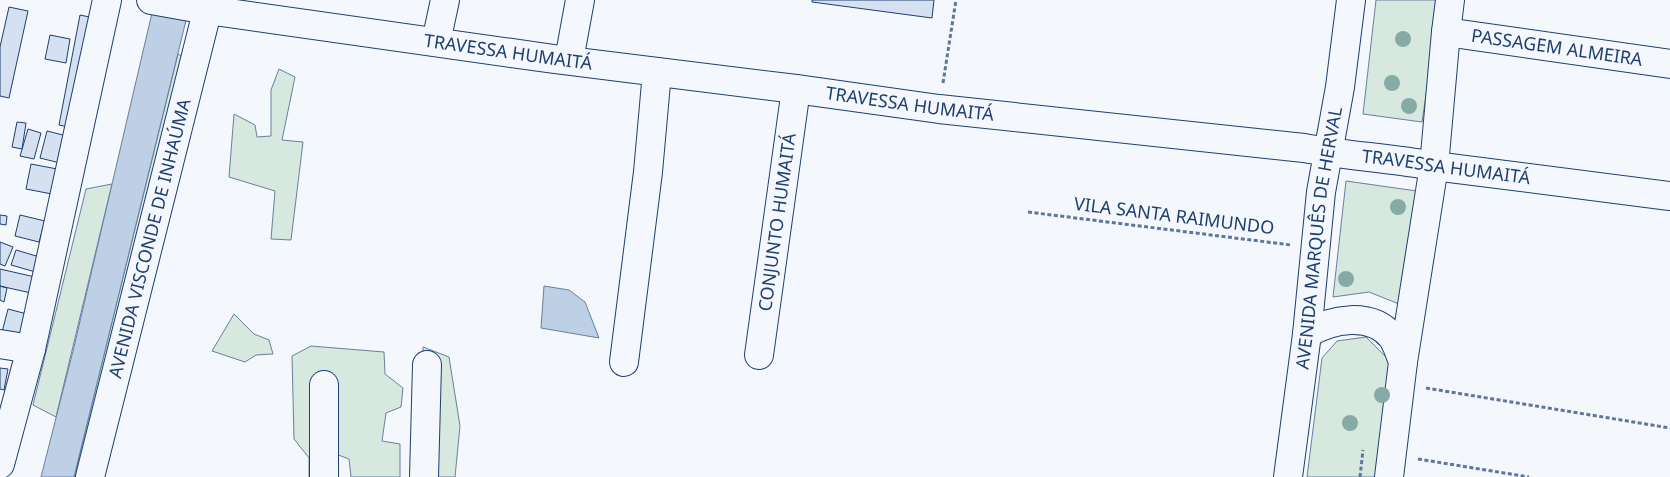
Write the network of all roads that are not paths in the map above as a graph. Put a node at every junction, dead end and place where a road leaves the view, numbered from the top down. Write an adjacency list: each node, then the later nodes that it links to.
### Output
1 (106, 0): 19 (street)
2 (151, 0): 7 (street, TRAVESSA HUMAITÁ)
3 (445, 0): 9 (street)
4 (580, 0): 10 (street)
5 (1351, 0): 14 (street, AVENIDA MARQUÊS DE HERVAL)
6 (1450, 0): 8 (street)
7 (209, 5): 9 (street, TRAVESSA HUMAITÁ); 27 (street, AVENIDA VISCONDE DE INHAÚMA)
8 (1446, 32): 11 (street, PASSAGEM ALMEIRA); 15 (street)
9 (436, 42): 10 (street, TRAVESSA HUMAITÁ)
10 (569, 60): 12 (street, TRAVESSA HUMAITÁ)
11 (1670, 64)
12 (657, 72): 13 (street, TRAVESSA HUMAITÁ); 21 (street)
13 (796, 89): 14 (street, TRAVESSA HUMAITÁ); 20 (street, CONJUNTO HUMAITÁ)
14 (1328, 153): 15 (street, TRAVESSA HUMAITÁ); 17 (street, AVENIDA MARQUÊS DE HERVAL)
15 (1434, 166): 16 (street, TRAVESSA HUMAITÁ); 23 (street)
16 (1670, 196)
17 (1306, 334): 23 (street); 30 (street, AVENIDA MARQUÊS DE HERVAL)
18 (0, 344): 19 (street)
19 (31, 349): 25 (street)
20 (759, 355)
21 (624, 362)
22 (427, 365): 29 (street)
23 (1402, 373): 26 (street)
24 (324, 385): 28 (street)
25 (0, 464)
26 (1390, 466)
27 (90, 477)
28 (324, 477)
29 (424, 477)
30 (1288, 477)

